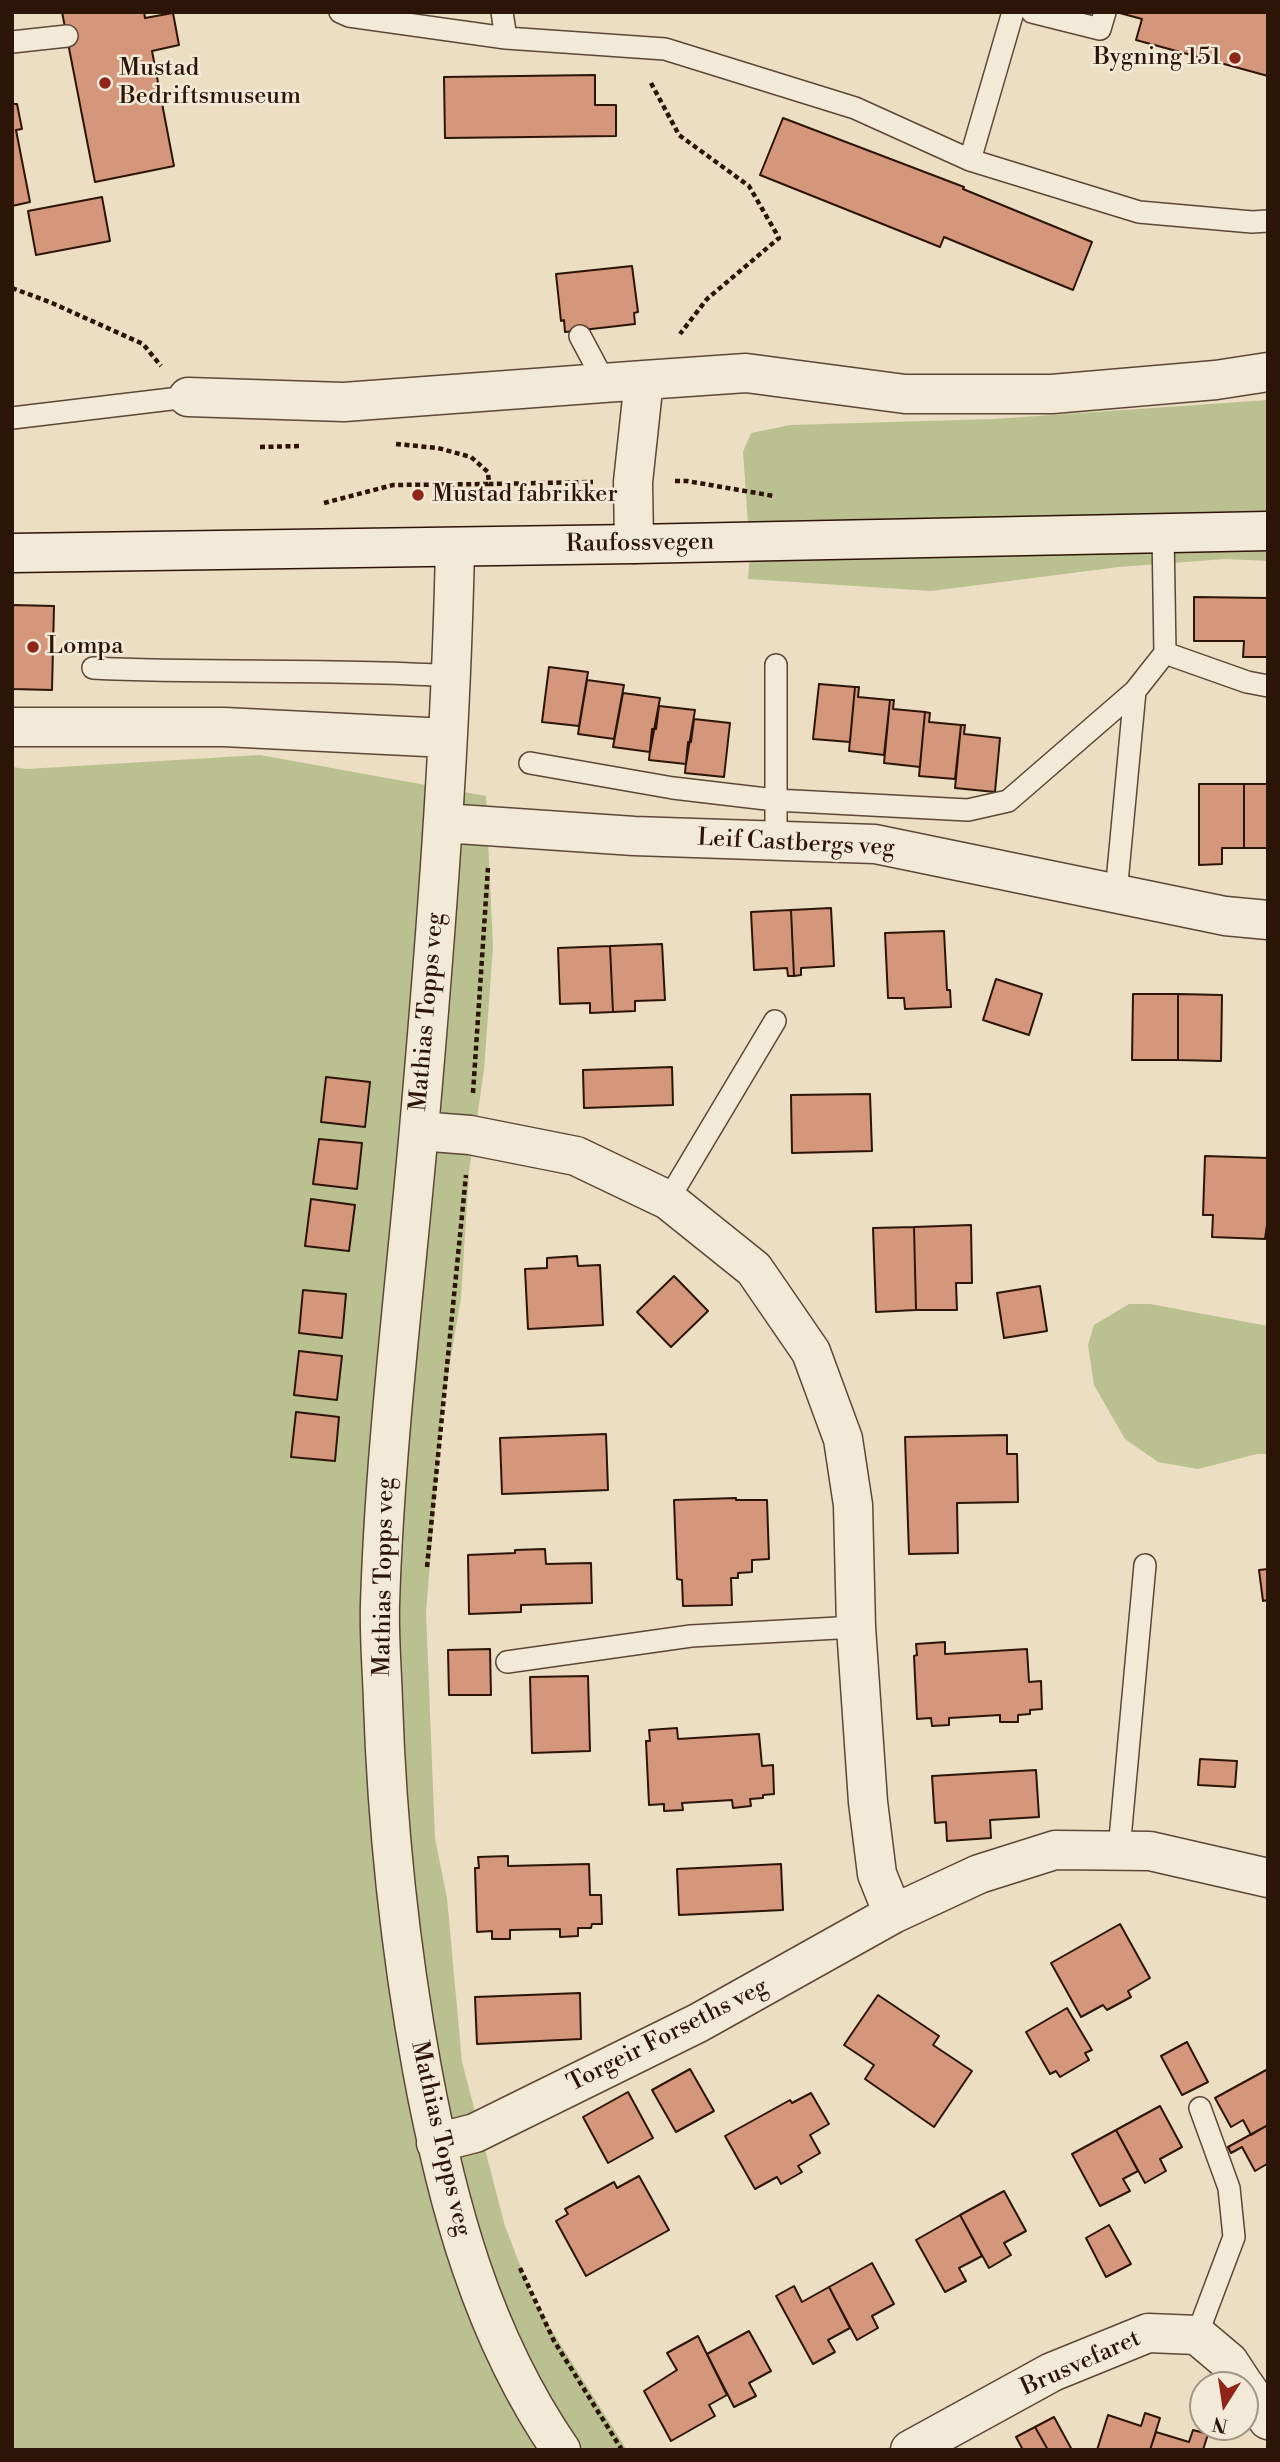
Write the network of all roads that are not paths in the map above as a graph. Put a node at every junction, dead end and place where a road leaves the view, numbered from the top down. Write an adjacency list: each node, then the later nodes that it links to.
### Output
1 (340, 12): 7 (lane)
2 (502, 12): 7 (lane)
3 (1013, 12): 9 (lane)
4 (1032, 12): 5 (lane)
5 (1105, 12)
6 (67, 36): 8 (lane)
7 (506, 38): 9 (lane)
8 (12, 42)
9 (971, 160): 10 (lane)
10 (1268, 221)
11 (580, 336): 14 (lane)
12 (1268, 372): 13 (street)
13 (644, 380): 14 (street); 19 (street)
14 (605, 383): 15 (street)
15 (188, 397): 16 (lane)
16 (12, 418)
17 (1268, 531): 18 (street, Raufossvegen)
18 (1163, 533): 19 (street, Raufossvegen); 22 (lane)
19 (634, 544): 20 (street, Raufossvegen)
20 (455, 547): 21 (street, Raufossvegen); 25 (street, Mathias Topps veg)
21 (12, 553)
22 (1165, 653): 26 (lane); 27 (lane)
23 (776, 665): 31 (lane)
24 (93, 668): 25 (lane)
25 (452, 676): 29 (street, Mathias Topps veg)
26 (1268, 686)
27 (1135, 691): 31 (lane); 34 (lane)
28 (12, 727): 29 (street)
29 (447, 738): 32 (street, Mathias Topps veg)
30 (530, 763): 31 (lane)
31 (775, 800): 33 (lane)
32 (443, 823): 33 (street, Leif Castbergs veg); 37 (street, Mathias Topps veg)
33 (776, 841): 34 (street, Leif Castbergs veg)
34 (1116, 893): 35 (street, Leif Castbergs veg)
35 (1268, 920)
36 (775, 1021): 38 (lane)
37 (419, 1131): 38 (street); 46 (street, Mathias Topps veg)
38 (668, 1200): 40 (street)
39 (1145, 1565): 42 (lane)
40 (856, 1627): 41 (lane); 44 (street)
41 (508, 1662)
42 (1119, 1850): 43 (street, Torgeir Forseths veg); 44 (street, Torgeir Forseths veg)
43 (1268, 1878)
44 (893, 1914): 46 (street, Torgeir Forseths veg)
45 (1200, 2108): 47 (lane)
46 (436, 2143): 49 (street, Mathias Topps veg)
47 (1197, 2335): 48 (street); 50 (street, Brusvefaret)
48 (1235, 2371)
49 (561, 2450)
50 (910, 2450)

